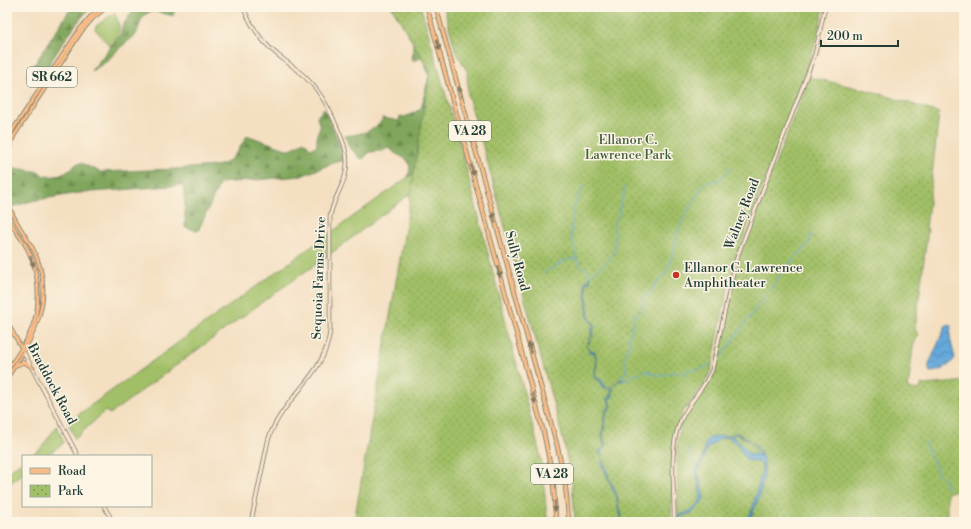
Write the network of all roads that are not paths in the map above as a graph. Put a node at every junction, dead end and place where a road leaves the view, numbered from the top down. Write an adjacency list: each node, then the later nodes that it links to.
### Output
1 (102, 7): 7 (main road, SR 662)
2 (107, 7): 8 (main road, SR 662)
3 (243, 7): 21 (main road, Sequoia Farms Drive)
4 (427, 7): 22 (highway, Sully Road / VA 28, one-way to 22)
5 (436, 7): 23 (highway, Sully Road / VA 28, one-way to 5)
6 (825, 7): 24 (main road, Walney Road)
7 (7, 142)
8 (7, 155)
9 (7, 201): 13 (main road)
10 (7, 215): 12 (main road, one-way to 12)
11 (7, 322): 12 (main road, Braddock Road)
12 (21, 348): 13 (main road, Braddock Road); 16 (main road)
13 (24, 353): 14 (main road); 15 (main road, Braddock Road)
14 (14, 368): 15 (main road); 17 (main road)
15 (33, 368): 18 (main road, Braddock Road)
16 (7, 371)
17 (7, 378)
18 (77, 455)
19 (105, 507): 20 (main road)
20 (113, 522)
21 (251, 522)
22 (556, 522)
23 (569, 522)
24 (674, 522)

